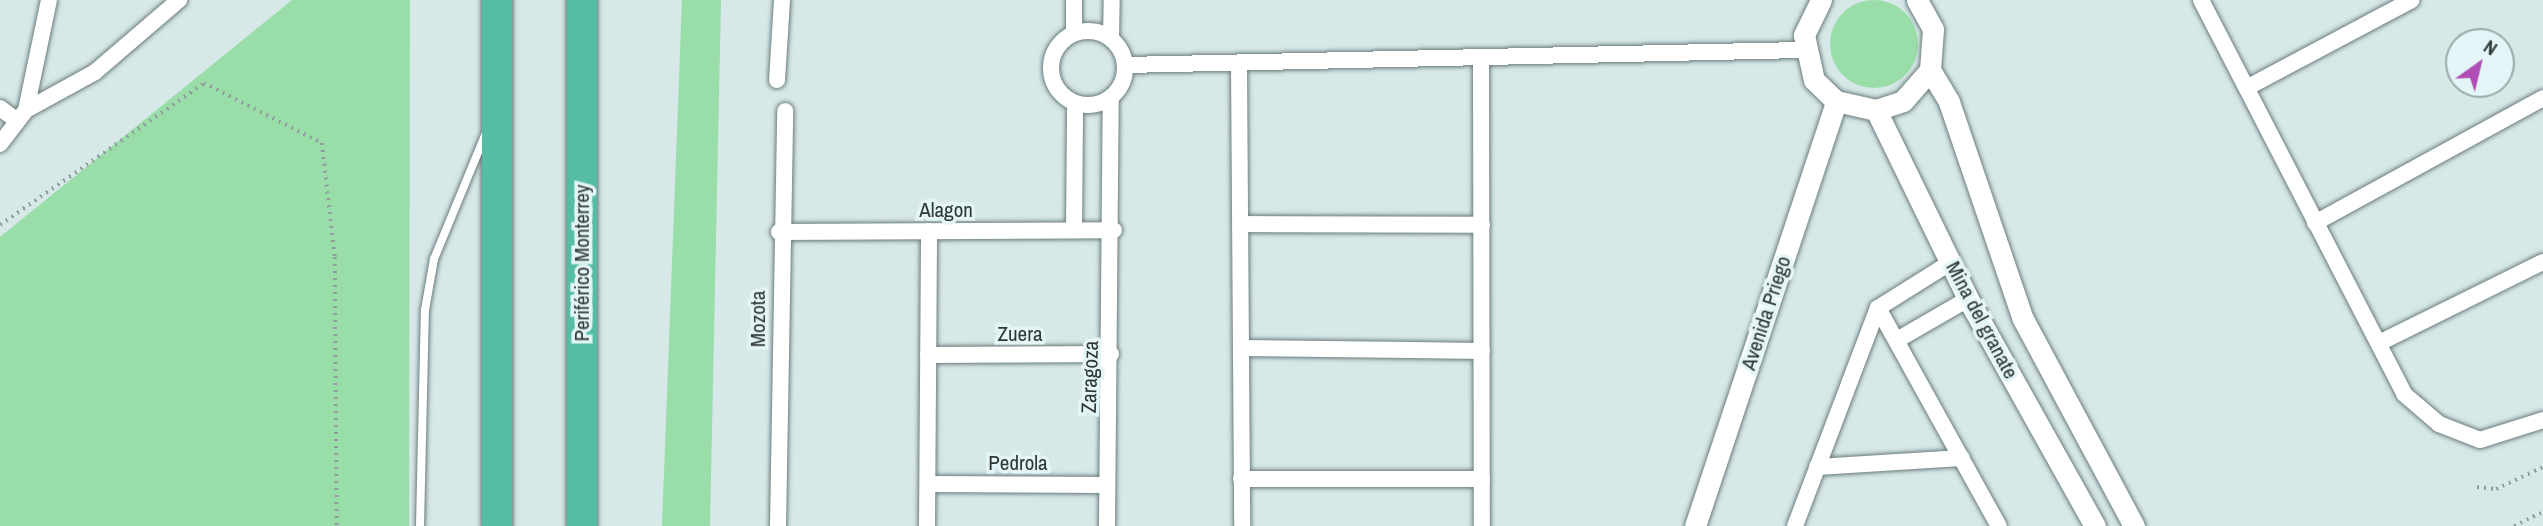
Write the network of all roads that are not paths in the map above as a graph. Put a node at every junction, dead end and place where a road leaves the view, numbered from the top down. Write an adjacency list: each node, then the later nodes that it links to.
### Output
1 (49, 0): 29 (street)
2 (179, 0): 29 (street)
3 (497, 0): 25 (highway)
4 (582, 0): 57 (highway, Periférico Monterrey)
5 (782, 0): 19 (street)
6 (1074, 0): 12 (street)
7 (1112, 0): 13 (street)
8 (1821, 0): 14 (street)
9 (2201, 0): 20 (street)
10 (2412, 0): 20 (street)
11 (1925, 5): 18 (street)
12 (1074, 33): 13 (street); 24 (street)
13 (1111, 39): 16 (street)
14 (1804, 50): 15 (street); 23 (street)
15 (1481, 59): 17 (street); 33 (street)
16 (1125, 65): 17 (street); 21 (street)
17 (1239, 66): 32 (street)
18 (1930, 70): 27 (street); 67 (street)
19 (777, 80)
20 (2250, 86): 31 (street)
21 (1111, 98): 24 (street); 35 (street, Zaragoza)
22 (2543, 98): 31 (street)
23 (1836, 101): 27 (street); 63 (street, Avenida Priego)
24 (1075, 104): 34 (street)
25 (497, 106): 55 (lane); 56 (highway)
26 (0, 108): 29 (street)
27 (1876, 110): 38 (street, Mina del granate)
28 (785, 111): 37 (street, Mozota)
29 (21, 115): 30 (street)
30 (0, 144)
31 (2315, 223): 43 (street)
32 (1240, 224): 33 (street); 44 (street)
33 (1482, 225): 45 (street)
34 (1074, 230): 35 (street, Alagon); 36 (street, Alagon)
35 (1114, 230): 47 (street, Zaragoza)
36 (929, 231): 37 (street, Alagon); 46 (street)
37 (779, 232): 58 (street, Mozota)
38 (1951, 262): 40 (street, Mina del granate); 41 (street)
39 (2543, 262): 43 (street)
40 (1969, 299): 42 (street); 66 (street, Mina del granate)
41 (1878, 308): 42 (street); 50 (street)
42 (1897, 340): 49 (street)
43 (2379, 343): 48 (street)
44 (1241, 348): 45 (street); 52 (street)
45 (1482, 352): 51 (street)
46 (928, 355): 47 (street, Zuera); 53 (street)
47 (1111, 355): 54 (street, Zaragoza)
48 (2543, 420)
49 (1962, 457): 50 (street); 65 (street)
50 (1817, 467): 64 (street)
51 (1482, 479): 52 (street); 62 (street)
52 (1241, 480): 61 (street)
53 (929, 484): 54 (street, Pedrola); 59 (street)
54 (1107, 485): 60 (street, Zaragoza)
55 (421, 526)
56 (498, 526)
57 (582, 526)
58 (778, 526)
59 (927, 526)
60 (1108, 526)
61 (1241, 526)
62 (1482, 526)
63 (1695, 526)
64 (1795, 526)
65 (1999, 526)
66 (2095, 526)
67 (2134, 526)

